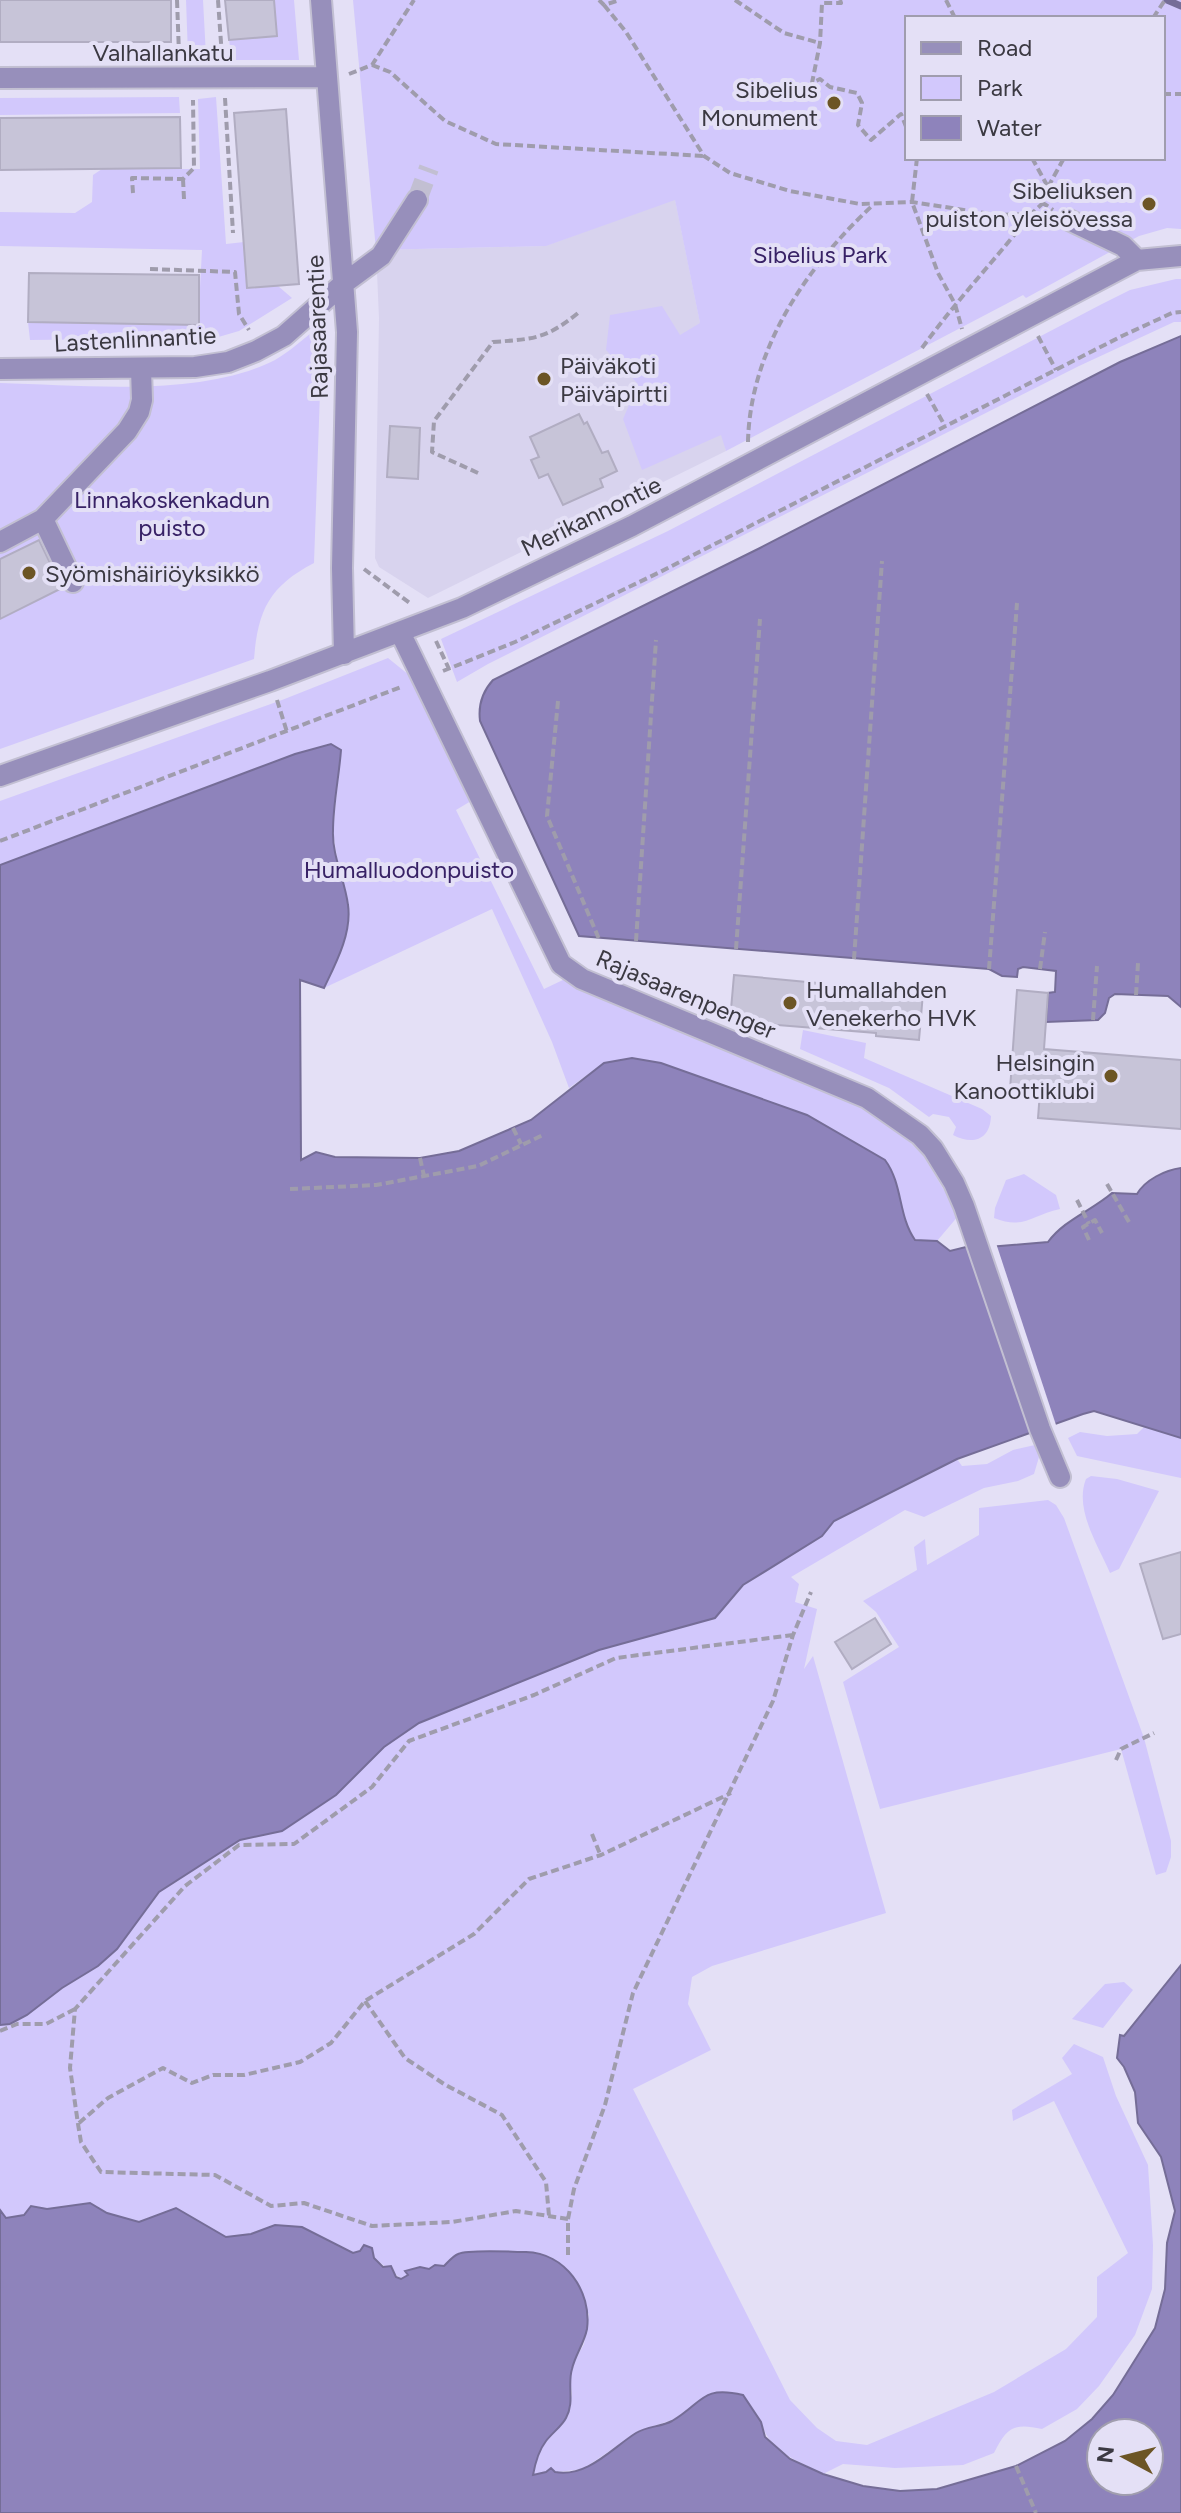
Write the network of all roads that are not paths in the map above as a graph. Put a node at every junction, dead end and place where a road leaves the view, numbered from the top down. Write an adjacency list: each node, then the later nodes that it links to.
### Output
1 (321, 0): 2 (street, Rajasaarentie)
2 (327, 77): 3 (street, Valhallankatu); 8 (street, Rajasaarentie)
3 (0, 78)
4 (417, 200): 8 (street, Lastenlinnantie)
5 (1069, 220): 7 (street)
6 (1181, 256): 7 (street, Merikannontie)
7 (1137, 260): 14 (street, Merikannontie)
8 (343, 284): 10 (street, Lastenlinnantie); 15 (street, Rajasaarentie)
9 (0, 369): 10 (street, Lastenlinnantie)
10 (141, 369): 11 (street)
11 (43, 519): 12 (street); 13 (street)
12 (0, 542)
13 (73, 582)
14 (400, 632): 15 (street, Merikannontie); 17 (street, Rajasaarenpenger)
15 (344, 654): 16 (street, Merikannontie)
16 (0, 776)
17 (1060, 1477)

